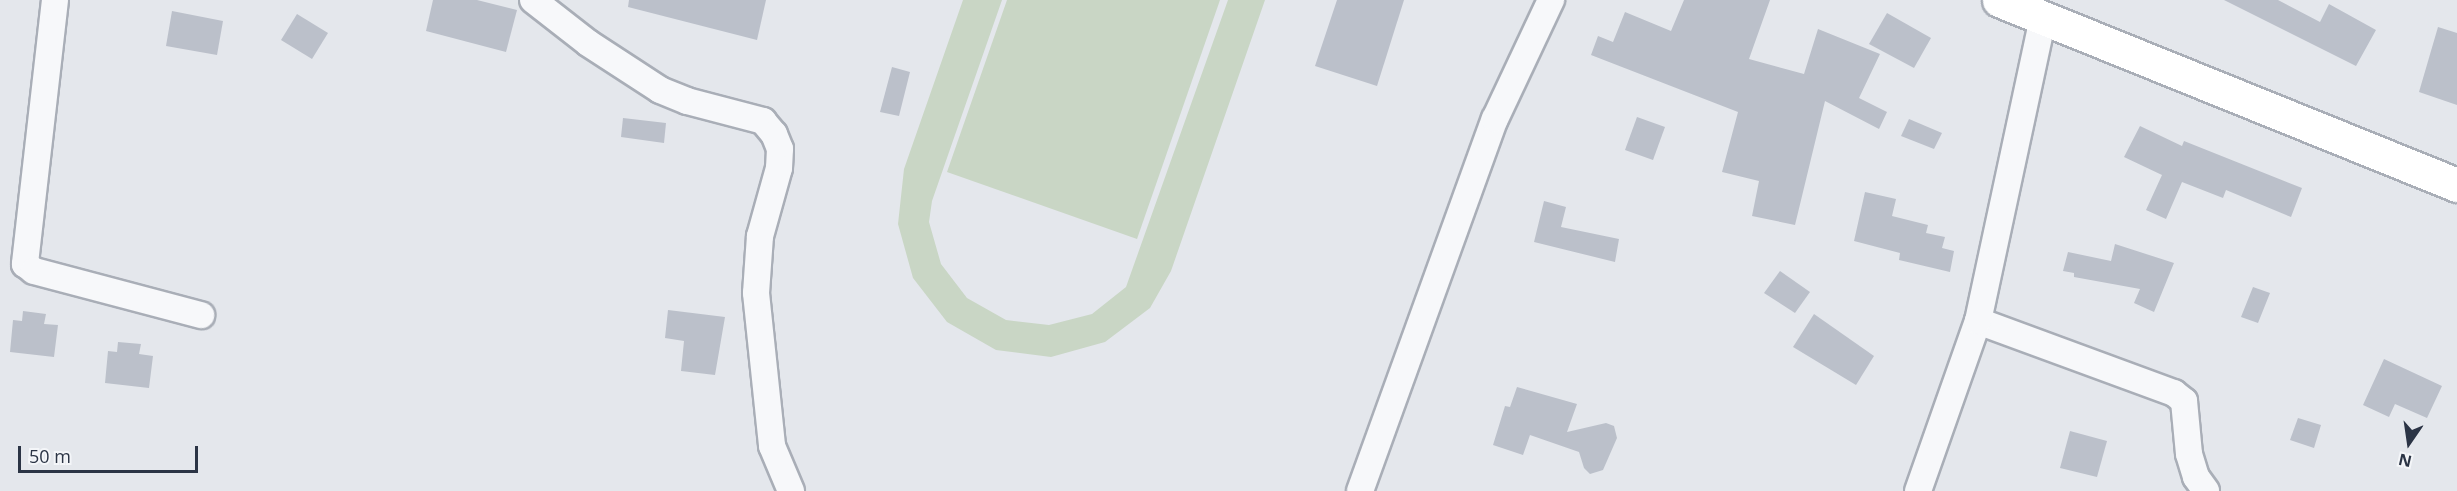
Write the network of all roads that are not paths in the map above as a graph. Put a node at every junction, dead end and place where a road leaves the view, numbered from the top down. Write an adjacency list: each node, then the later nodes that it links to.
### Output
1 (55, 0): 7 (street)
2 (533, 0): 9 (street)
3 (1551, 0): 10 (street)
4 (1999, 0): 5 (street)
5 (2043, 17): 6 (street); 8 (street)
6 (2457, 185)
7 (201, 315)
8 (1978, 321): 11 (street); 12 (street)
9 (791, 491)
10 (1360, 491)
11 (1918, 491)
12 (2206, 491)

